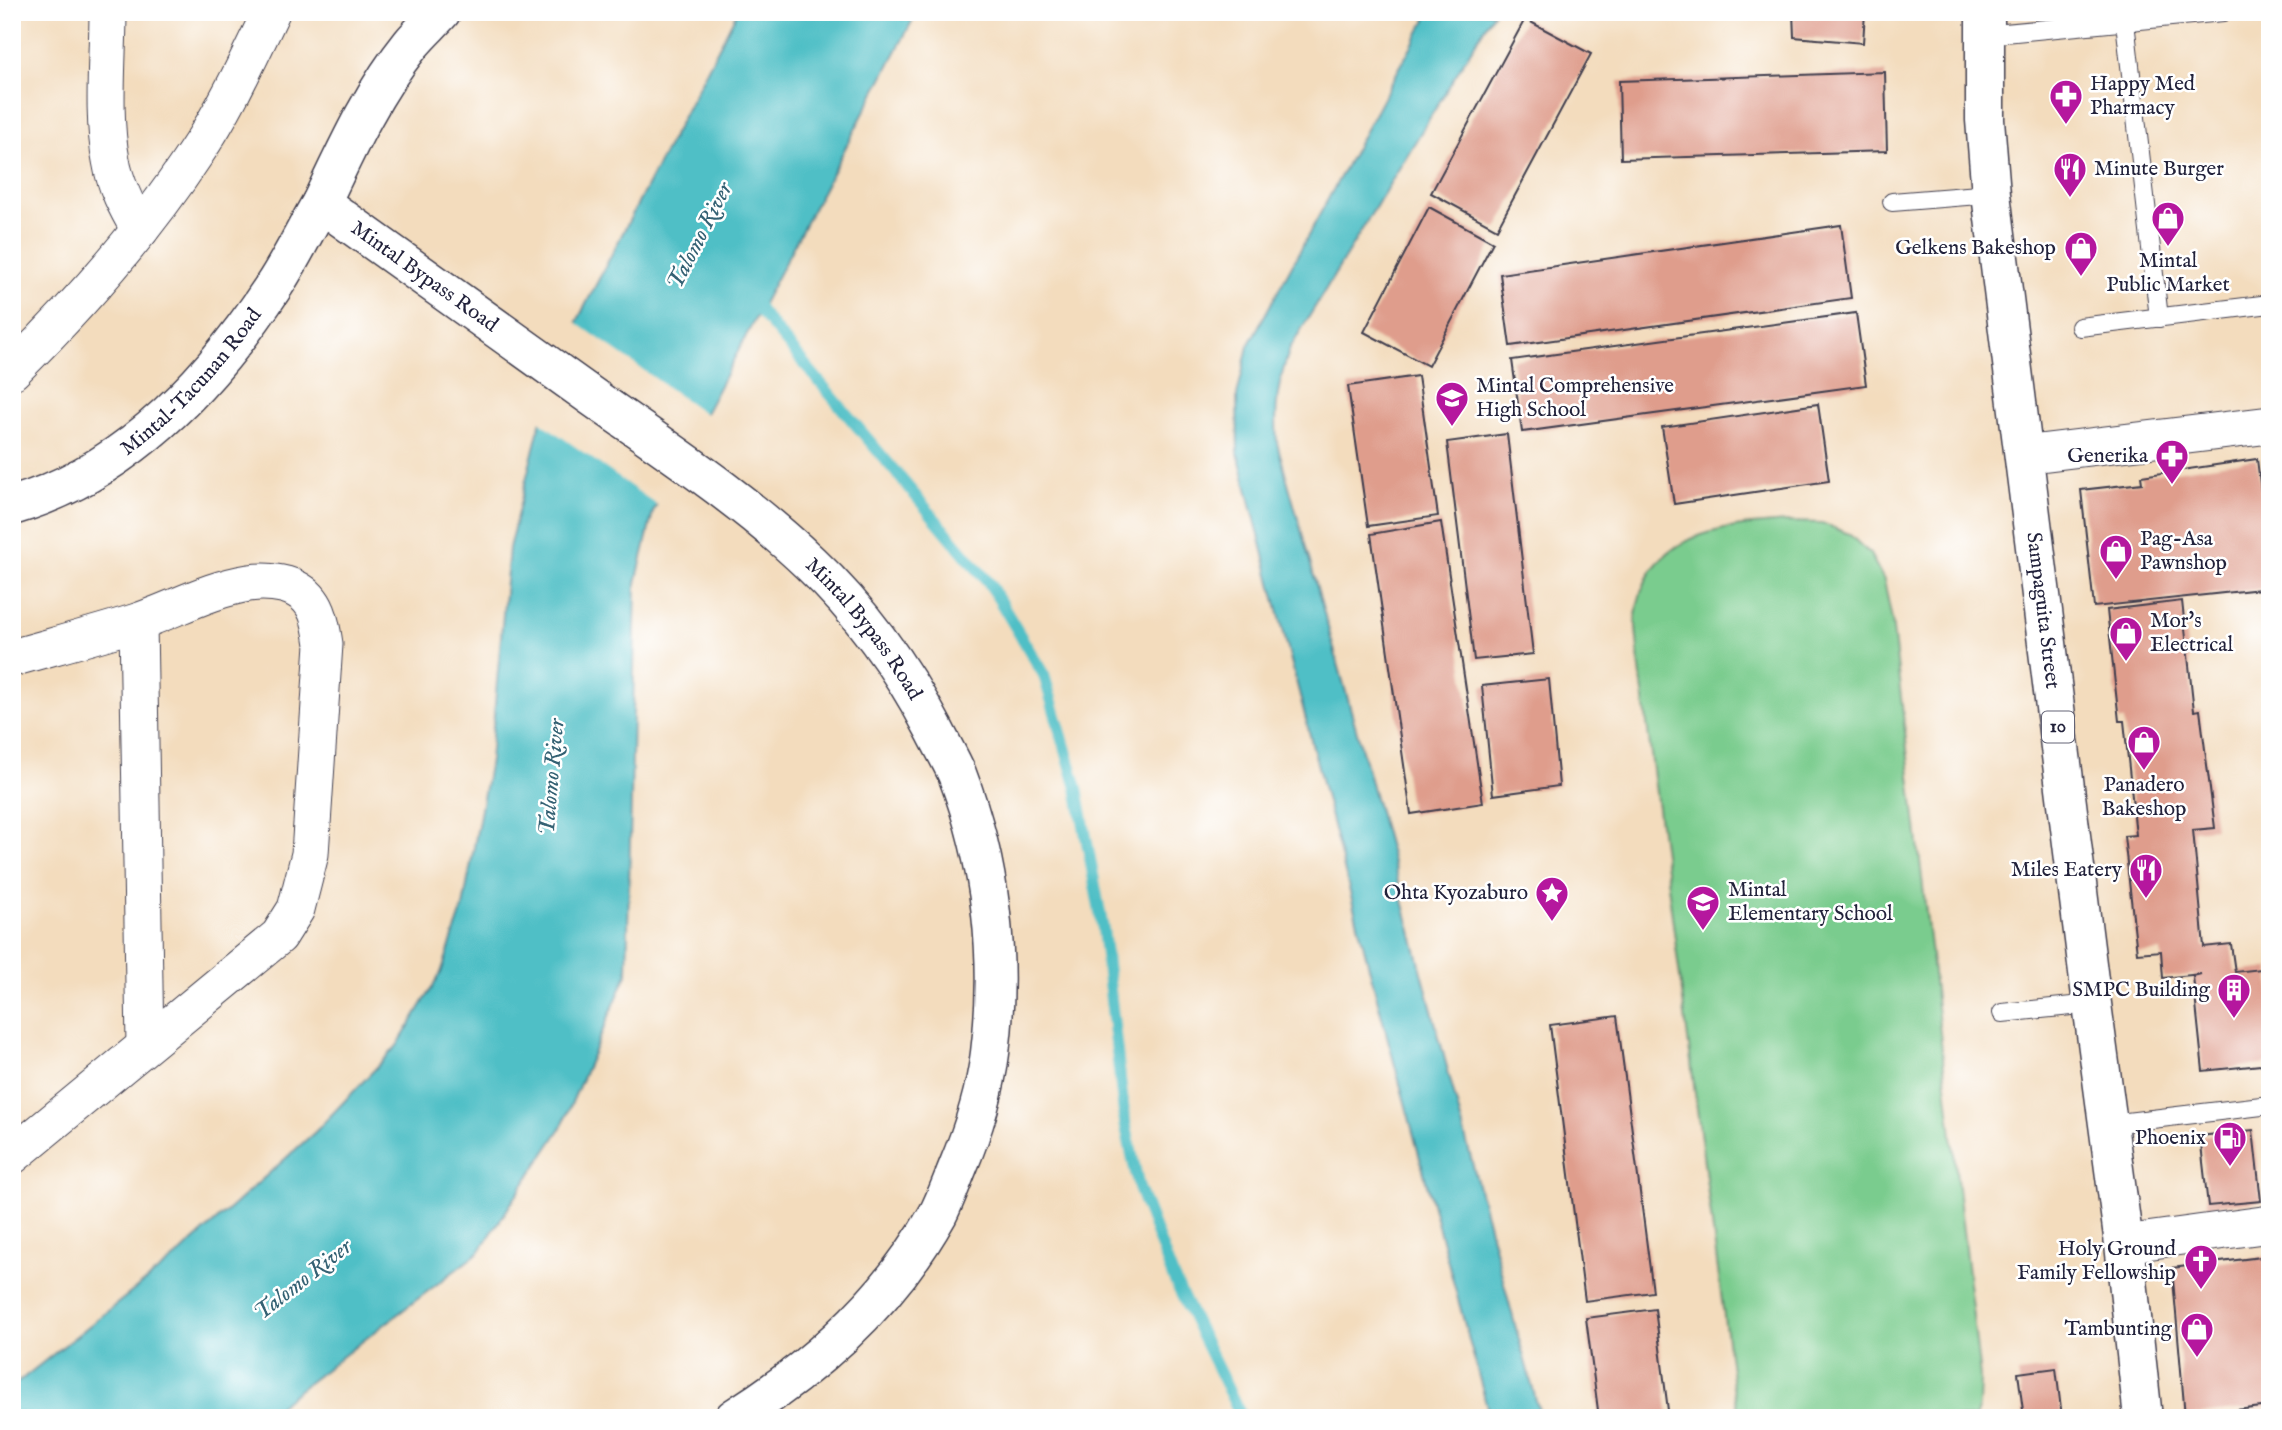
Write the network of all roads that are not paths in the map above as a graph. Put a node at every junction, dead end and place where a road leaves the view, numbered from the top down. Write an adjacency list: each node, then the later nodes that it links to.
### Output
1 (108, 12): 10 (street)
2 (271, 12): 10 (street)
3 (441, 12): 9 (main road)
4 (2223, 12): 5 (lane)
5 (2125, 22): 6 (lane); 12 (lane)
6 (1985, 24): 7 (main road, Sampaguita Street / 10)
7 (1991, 194): 8 (lane); 16 (main road, Sampaguita Street / 10)
8 (1892, 202)
9 (321, 203): 17 (main road, Mintal-Tacunan Road); 28 (main road, Mintal Bypass Road)
10 (140, 230): 14 (street)
11 (2270, 304): 12 (lane)
12 (2159, 318): 13 (lane)
13 (2080, 327)
14 (12, 371)
15 (2270, 425): 16 (street)
16 (2024, 455): 20 (main road, Sampaguita Street / 10)
17 (12, 506)
18 (138, 622): 19 (street); 22 (street); 22 (street)
19 (12, 658)
20 (2092, 1004): 21 (lane); 24 (main road, Sampaguita Street / 10)
21 (2001, 1013)
22 (145, 1045): 25 (street)
23 (2270, 1105): 24 (lane)
24 (2110, 1124): 27 (main road, Sampaguita Street / 10)
25 (12, 1156)
26 (2270, 1224): 27 (street)
27 (2124, 1244): 29 (main road, Sampaguita Street / 10)
28 (734, 1418)
29 (2143, 1418)

